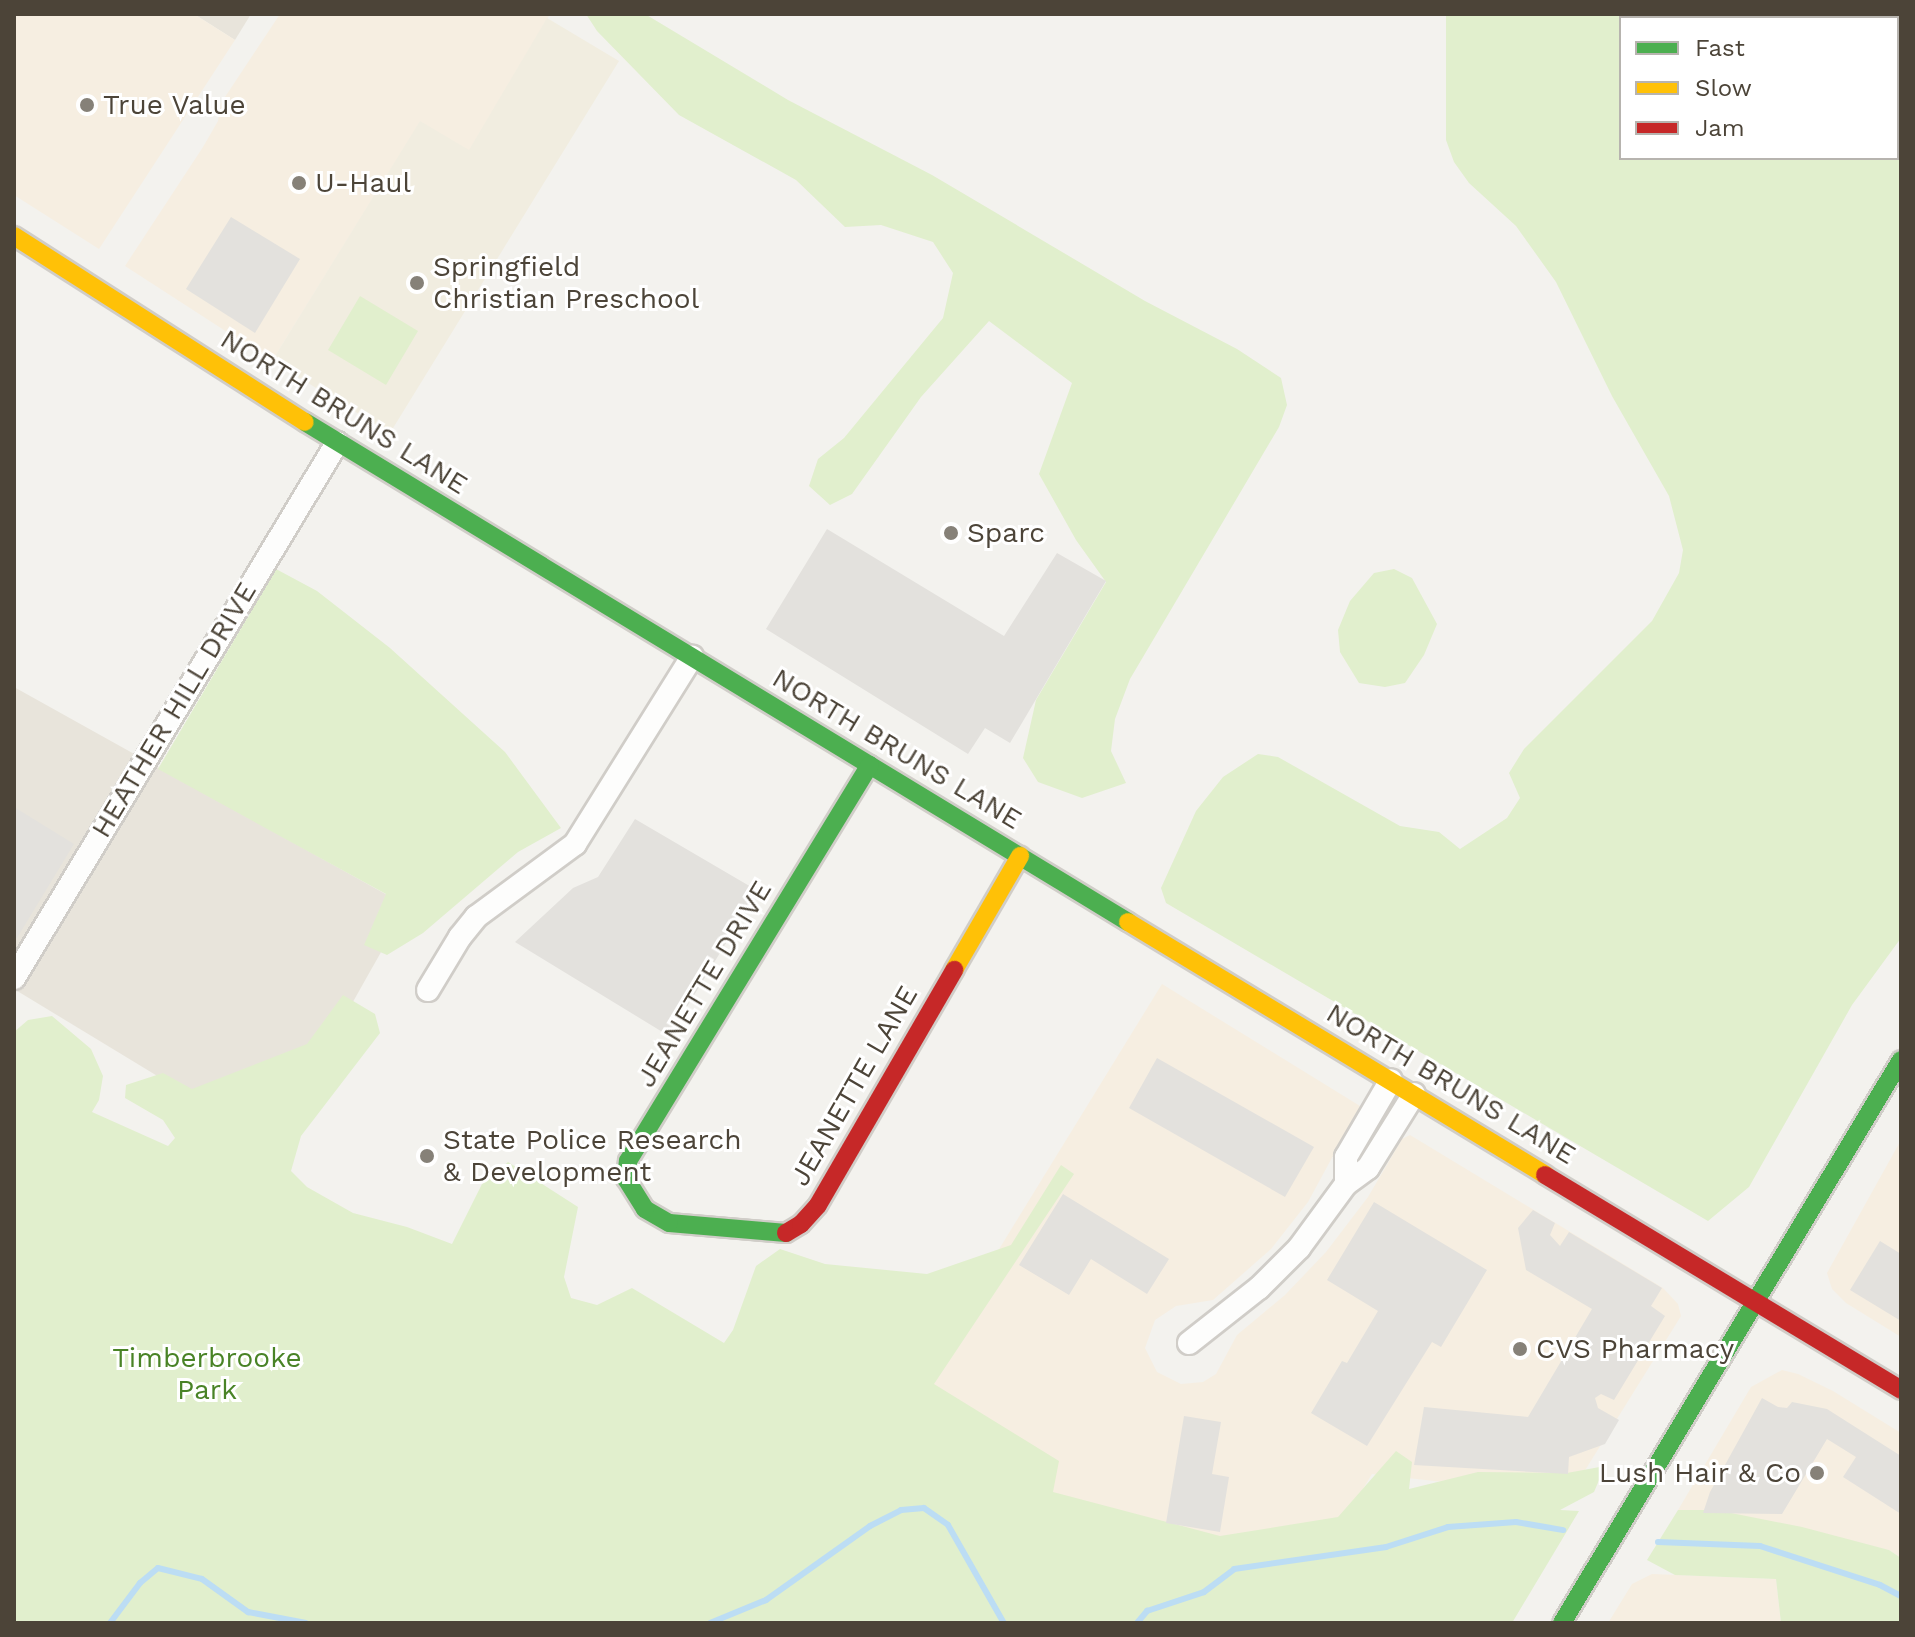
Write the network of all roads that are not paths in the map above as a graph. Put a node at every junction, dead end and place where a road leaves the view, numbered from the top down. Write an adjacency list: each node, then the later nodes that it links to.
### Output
1 (14, 236): 2 (main road, NORTH BRUNS LANE)
2 (337, 443): 3 (main road, NORTH BRUNS LANE); 6 (street, HEATHER HILL DRIVE)
3 (692, 657): 4 (main road, NORTH BRUNS LANE); 7 (street)
4 (870, 765): 5 (main road, NORTH BRUNS LANE); 12 (main road, JEANETTE DRIVE)
5 (1020, 856): 9 (main road, NORTH BRUNS LANE); 12 (main road, JEANETTE LANE)
6 (14, 978)
7 (428, 990)
8 (1901, 1060): 13 (main road)
9 (1391, 1080): 10 (main road, NORTH BRUNS LANE); 11 (street)
10 (1414, 1094): 11 (street); 13 (main road, NORTH BRUNS LANE)
11 (1346, 1184): 14 (street)
12 (669, 1223)
13 (1756, 1300): 15 (main road, NORTH BRUNS LANE); 16 (main road)
14 (1189, 1343)
15 (1901, 1390)
16 (1562, 1623)

